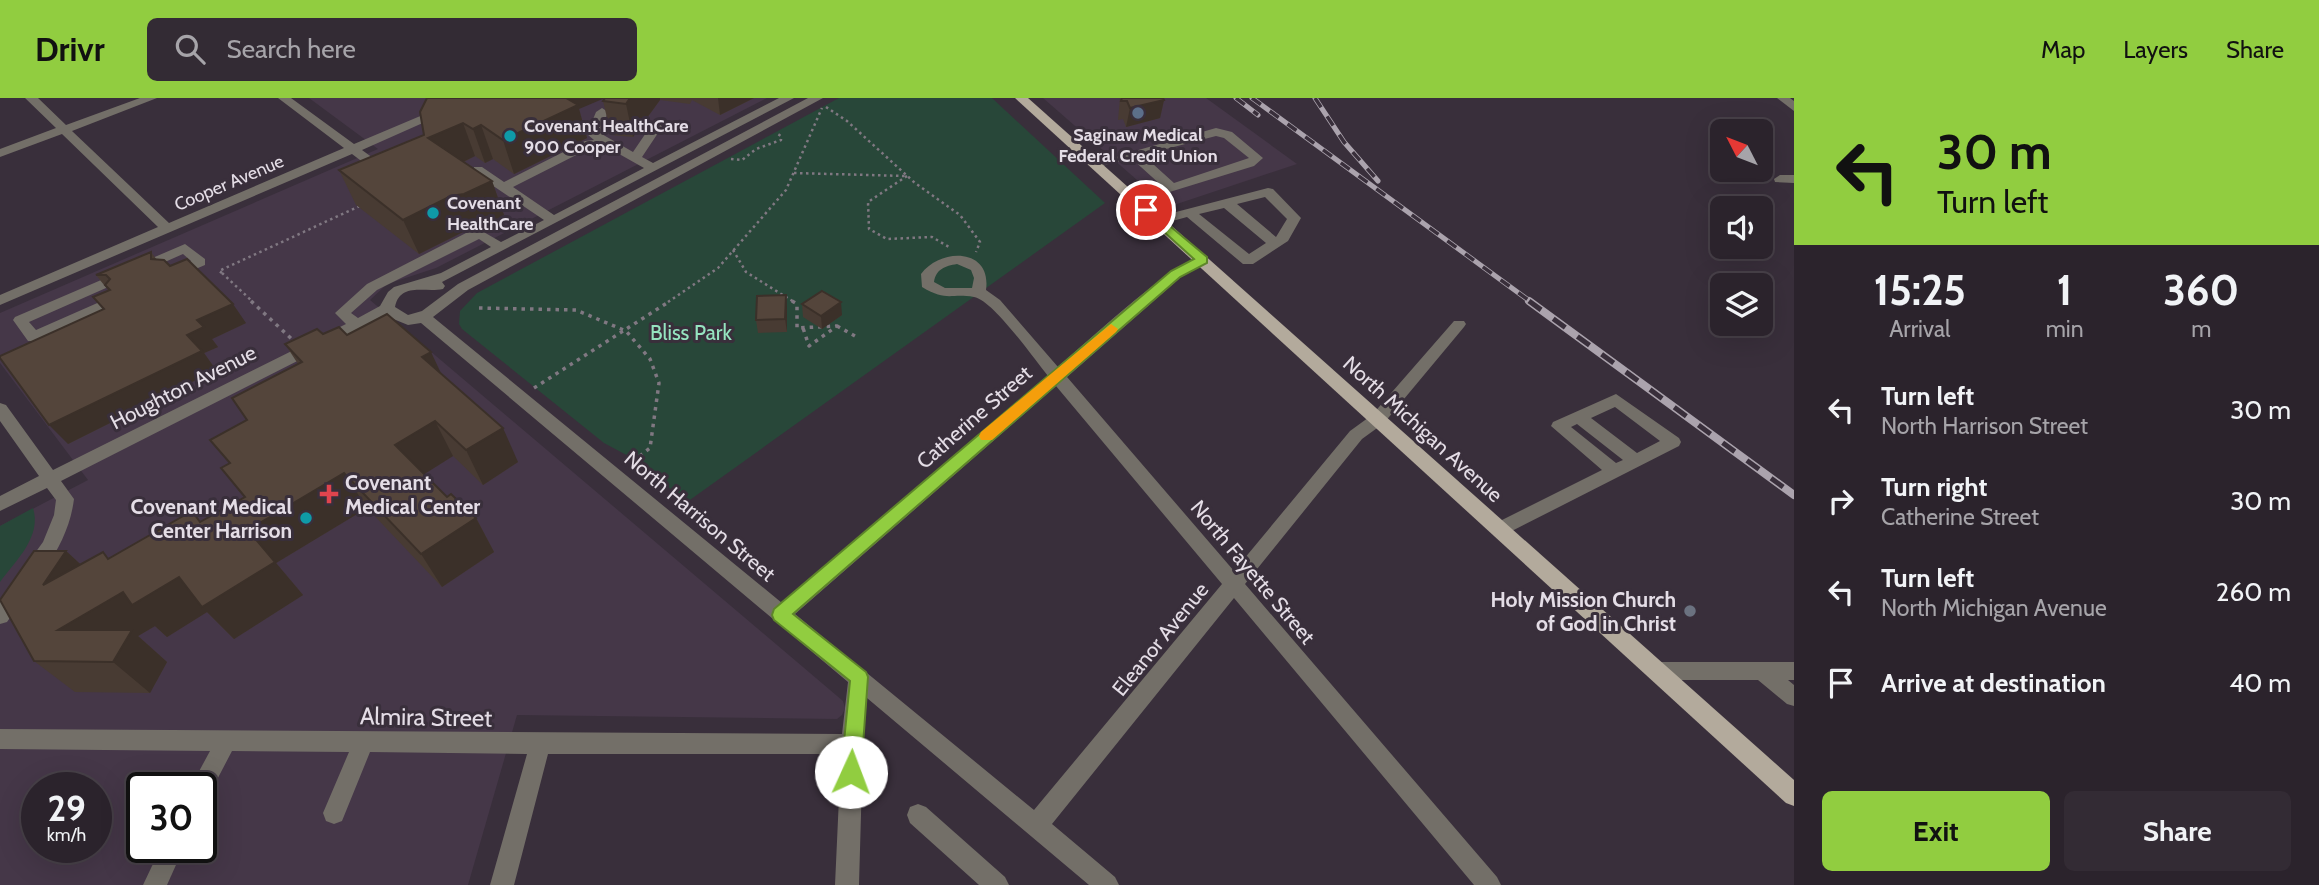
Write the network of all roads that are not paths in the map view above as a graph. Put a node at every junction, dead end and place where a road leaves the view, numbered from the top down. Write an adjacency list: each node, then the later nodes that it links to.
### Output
1 (31, 98): 12 (street)
2 (151, 98): 12 (street)
3 (284, 98): 15 (street)
4 (473, 98): 13 (street, Cooper Avenue)
5 (788, 98): 21 (street)
6 (817, 98): 41 (street)
7 (1021, 98): 20 (main road, North Michigan Avenue)
8 (1783, 98): 9 (street)
9 (1794, 107)
10 (602, 112): 14 (street)
11 (656, 127): 19 (street)
12 (64, 130): 16 (street); 32 (street)
13 (378, 138): 15 (street, Cooper Avenue); 18 (street)
14 (607, 142): 19 (street); 25 (street)
15 (354, 148): 18 (street); 32 (street, Cooper Avenue)
16 (0, 153)
17 (1139, 153): 20 (street); 26 (street); 26 (street)
18 (381, 157): 22 (street); 24 (street)
19 (635, 158): 21 (street)
20 (1095, 164): 27 (main road, North Michigan Avenue)
21 (653, 168): 30 (street)
22 (353, 170)
23 (478, 170): 25 (street)
24 (386, 174)
25 (503, 187): 30 (street)
26 (1171, 187): 27 (street)
27 (1134, 199): 31 (main road, North Michigan Avenue)
28 (1227, 203): 29 (street); 33 (street); 33 (street)
29 (1190, 213): 31 (street); 33 (street)
30 (553, 220): 34 (street)
31 (1158, 221): 35 (main road, North Michigan Avenue)
32 (167, 228): 37 (street, Cooper Avenue)
33 (1275, 243)
34 (500, 248): 38 (street); 47 (street)
35 (1202, 260): 49 (street, Catherine Street); 52 (main road, North Michigan Avenue)
36 (173, 274): 40 (street)
37 (57, 276): 40 (street); 42 (street, Cooper Avenue)
38 (426, 283): 41 (street); 44 (street, Houghton Avenue)
39 (979, 292): 49 (street, North Fayette Street)
40 (75, 296): 45 (street); 45 (street)
41 (446, 296): 46 (street)
42 (0, 300)
43 (116, 300): 45 (street)
44 (387, 309): 46 (street); 47 (street, Houghton Avenue)
45 (89, 312)
46 (424, 317): 59 (street, North Harrison Street)
47 (349, 319): 55 (street, Houghton Avenue)
48 (1459, 324): 52 (street, Eleanor Avenue)
49 (1056, 376): 58 (street, North Fayette Street); 59 (street, Catherine Street)
50 (0, 409): 55 (street)
51 (1579, 417): 53 (street); 53 (street); 54 (street)
52 (1378, 419): 57 (main road, North Michigan Avenue); 58 (street, Eleanor Avenue)
53 (1635, 460): 54 (street)
54 (1614, 471): 57 (street)
55 (51, 478): 56 (street, Houghton Avenue); 60 (street)
56 (0, 504)
57 (1500, 529): 61 (main road, North Michigan Avenue)
58 (1234, 585): 75 (street, Eleanor Avenue); 82 (street, North Fayette Street)
59 (781, 615): 64 (street, North Harrison Street)
60 (0, 616)
61 (1658, 671): 62 (street); 72 (main road, North Michigan Avenue)
62 (1762, 671): 63 (street); 65 (street)
63 (1794, 671)
64 (859, 677): 70 (street); 75 (street, North Harrison Street)
65 (1794, 697)
66 (0, 739): 67 (street, Almira Street)
67 (227, 740): 68 (street, Almira Street); 71 (street)
68 (364, 742): 69 (street, Almira Street); 73 (street)
69 (540, 744): 70 (street, Almira Street); 78 (street)
70 (852, 744): 79 (street)
71 (210, 772)
72 (1794, 795)
73 (334, 813)
74 (918, 814): 80 (street)
75 (1036, 826): 81 (street, North Harrison Street)
76 (165, 863): 77 (street)
77 (155, 885)
78 (502, 885)
79 (848, 885)
80 (998, 885)
81 (1107, 885)
82 (1489, 885)

